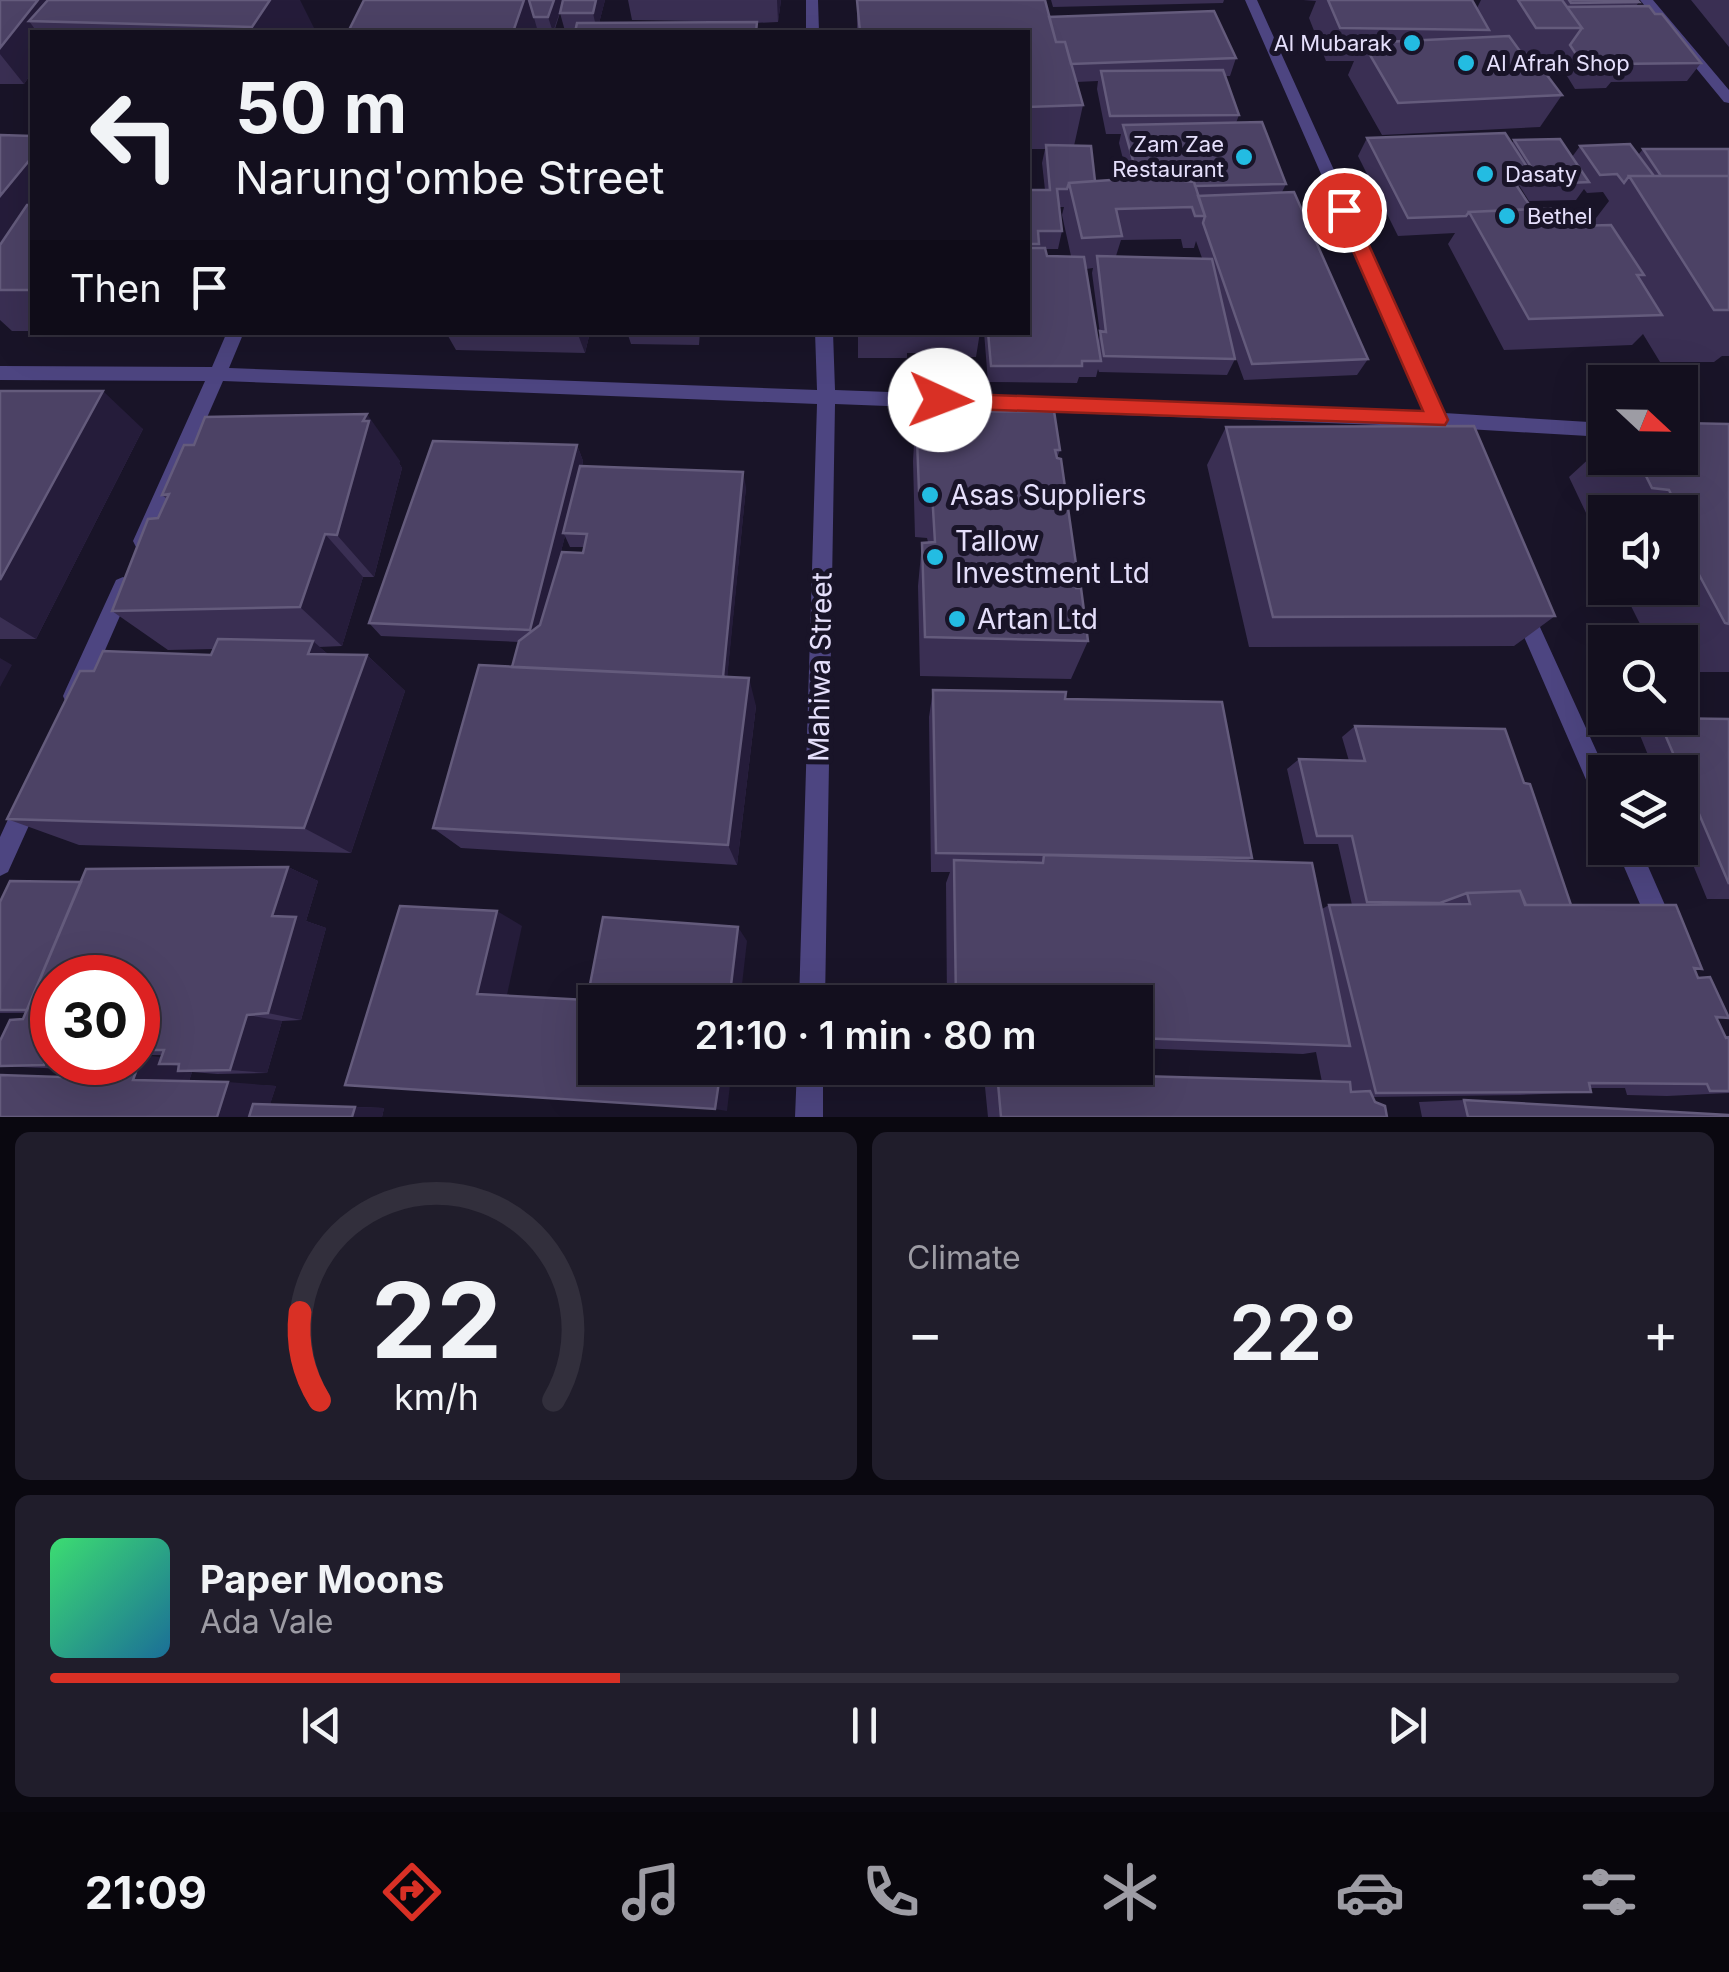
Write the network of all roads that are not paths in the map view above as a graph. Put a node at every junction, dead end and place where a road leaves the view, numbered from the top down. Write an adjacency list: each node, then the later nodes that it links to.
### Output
1 (812, 0): 4 (street)
2 (1251, 0): 11 (street)
3 (1646, 0): 5 (street)
4 (813, 30)
5 (1729, 100)
6 (235, 335): 9 (street)
7 (824, 335): 10 (street, Mahiwa Street)
8 (0, 372): 9 (street)
9 (217, 374): 10 (street); 14 (street)
10 (826, 396): 11 (street); 20 (street, Mahiwa Street)
11 (1441, 428): 12 (street)
12 (1588, 430)
13 (1517, 599): 15 (street)
14 (64, 719)
15 (1588, 758)
16 (40, 773): 17 (street)
17 (0, 864)
18 (1636, 865): 19 (street)
19 (1674, 952)
20 (812, 985)
21 (810, 1085): 22 (street)
22 (809, 1117)

